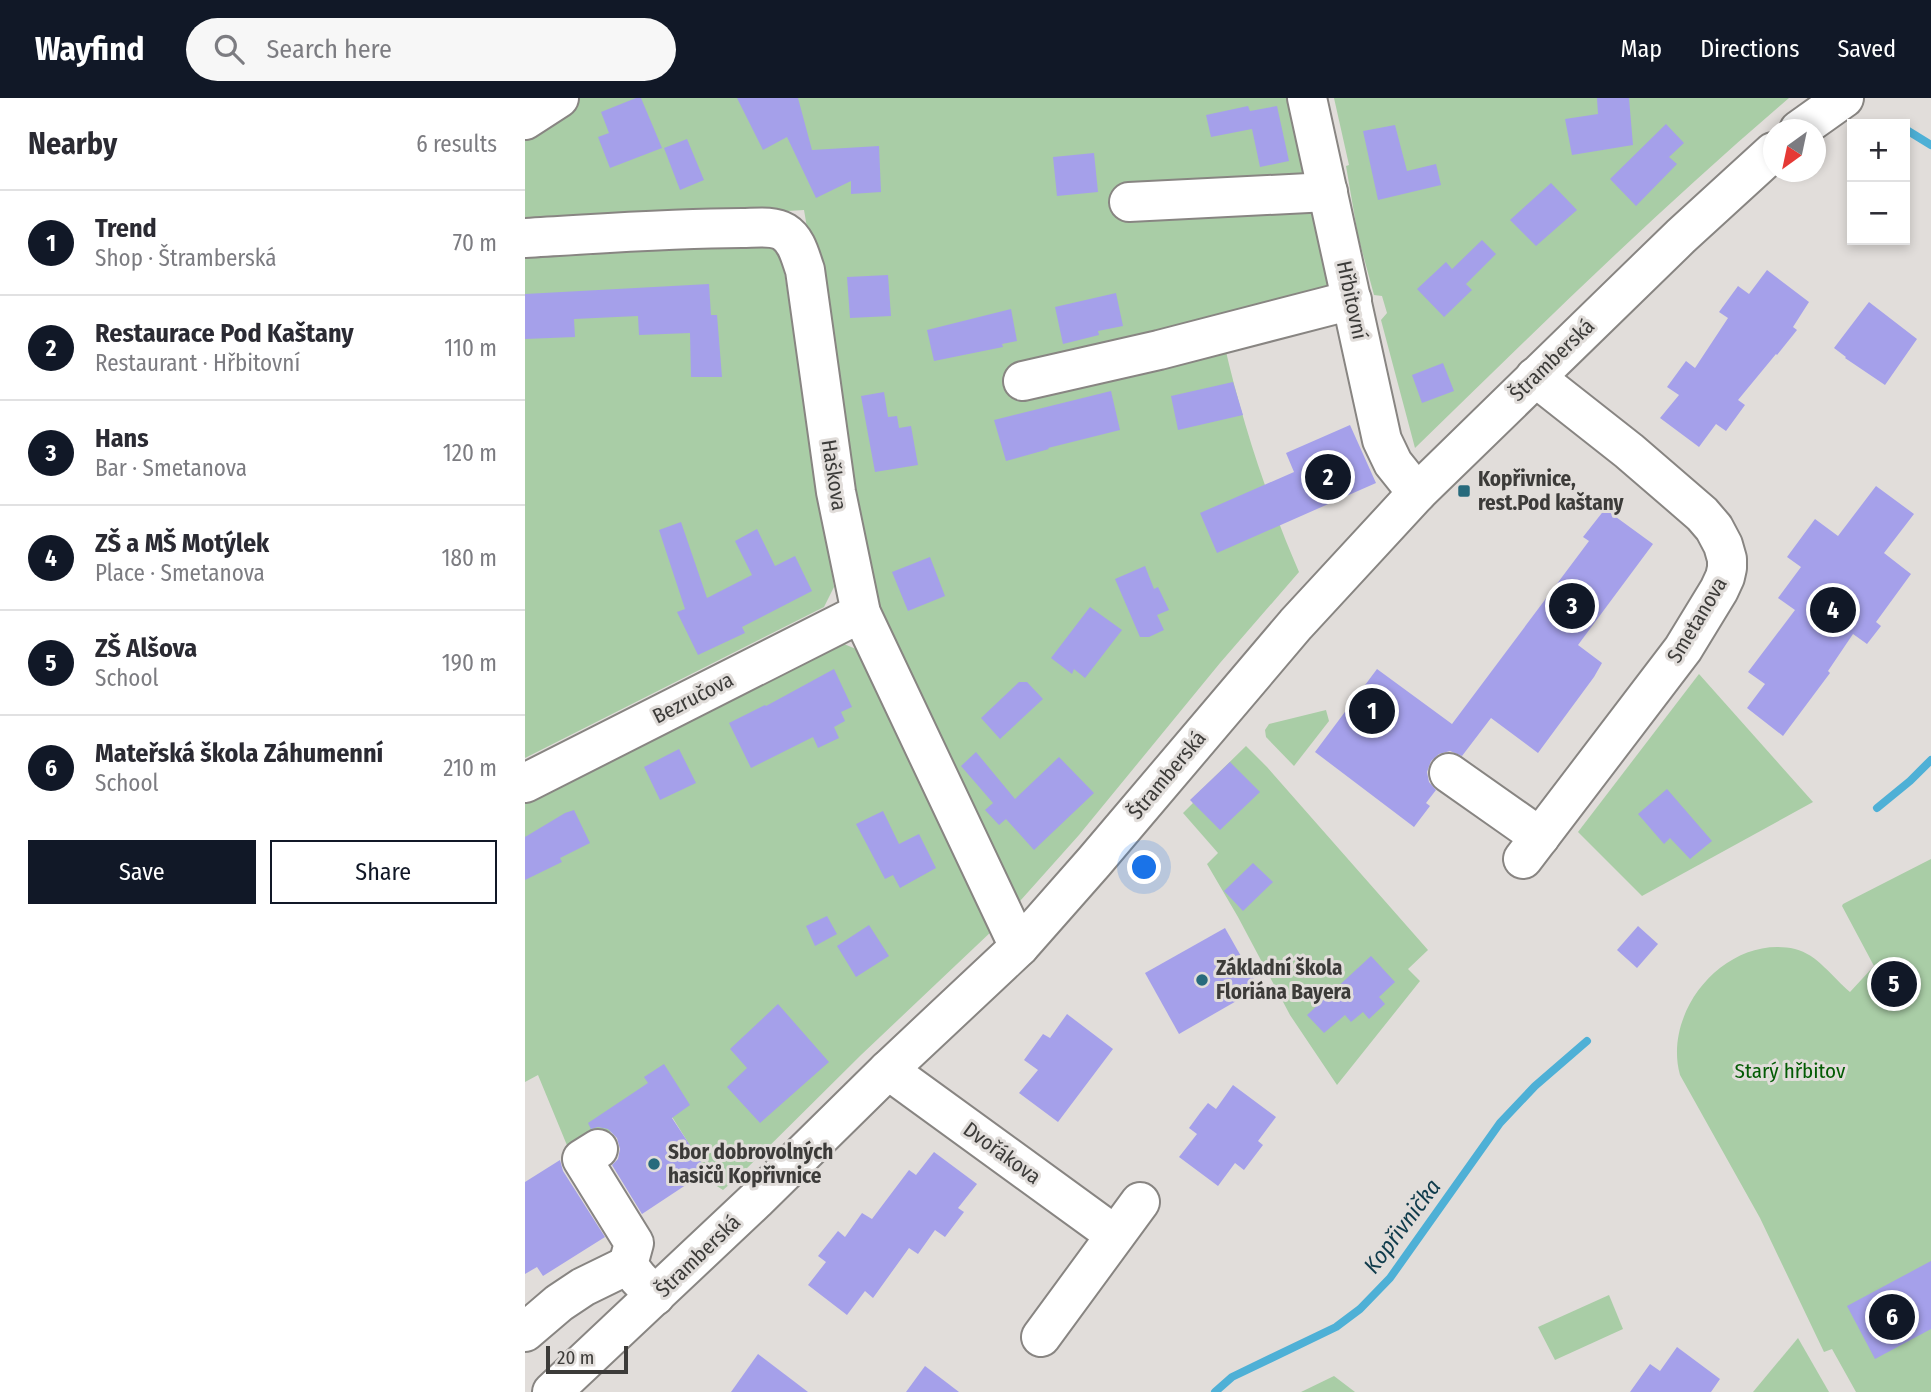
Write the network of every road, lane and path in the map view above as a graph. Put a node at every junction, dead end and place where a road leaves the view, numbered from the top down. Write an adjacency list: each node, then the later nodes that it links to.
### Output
1 (558, 98): 5 (street)
2 (1307, 98): 7 (street, Hřbitovní)
3 (1844, 98): 4 (street)
4 (1815, 119)
5 (525, 120)
6 (1763, 161): 11 (street, Štramberská)
7 (1328, 192): 8 (street); 10 (street, Hřbitovní)
8 (1129, 202)
9 (525, 238): 16 (street, Haškova)
10 (1352, 300): 12 (street); 14 (street, Hřbitovní)
11 (1535, 377): 15 (street, Štramberská); 17 (street, Smetanova)
12 (1023, 381)
13 (1350, 417): 14 (street)
14 (1381, 440): 15 (street, Hřbitovní)
15 (1417, 493): 19 (street, Štramberská)
16 (862, 613): 18 (street, Bezručova); 19 (street, Haškova)
17 (1449, 773)
18 (525, 783)
19 (1019, 947): 20 (street, Štramberská)
20 (888, 1070): 23 (street, Dvořákova); 25 (street, Štramberská)
21 (598, 1149): 24 (street)
22 (1140, 1202): 23 (street)
23 (1115, 1235): 27 (street)
24 (628, 1265): 25 (street); 26 (street)
25 (655, 1296): 28 (street, Štramberská)
26 (525, 1332)
27 (1041, 1336)
28 (552, 1392)

